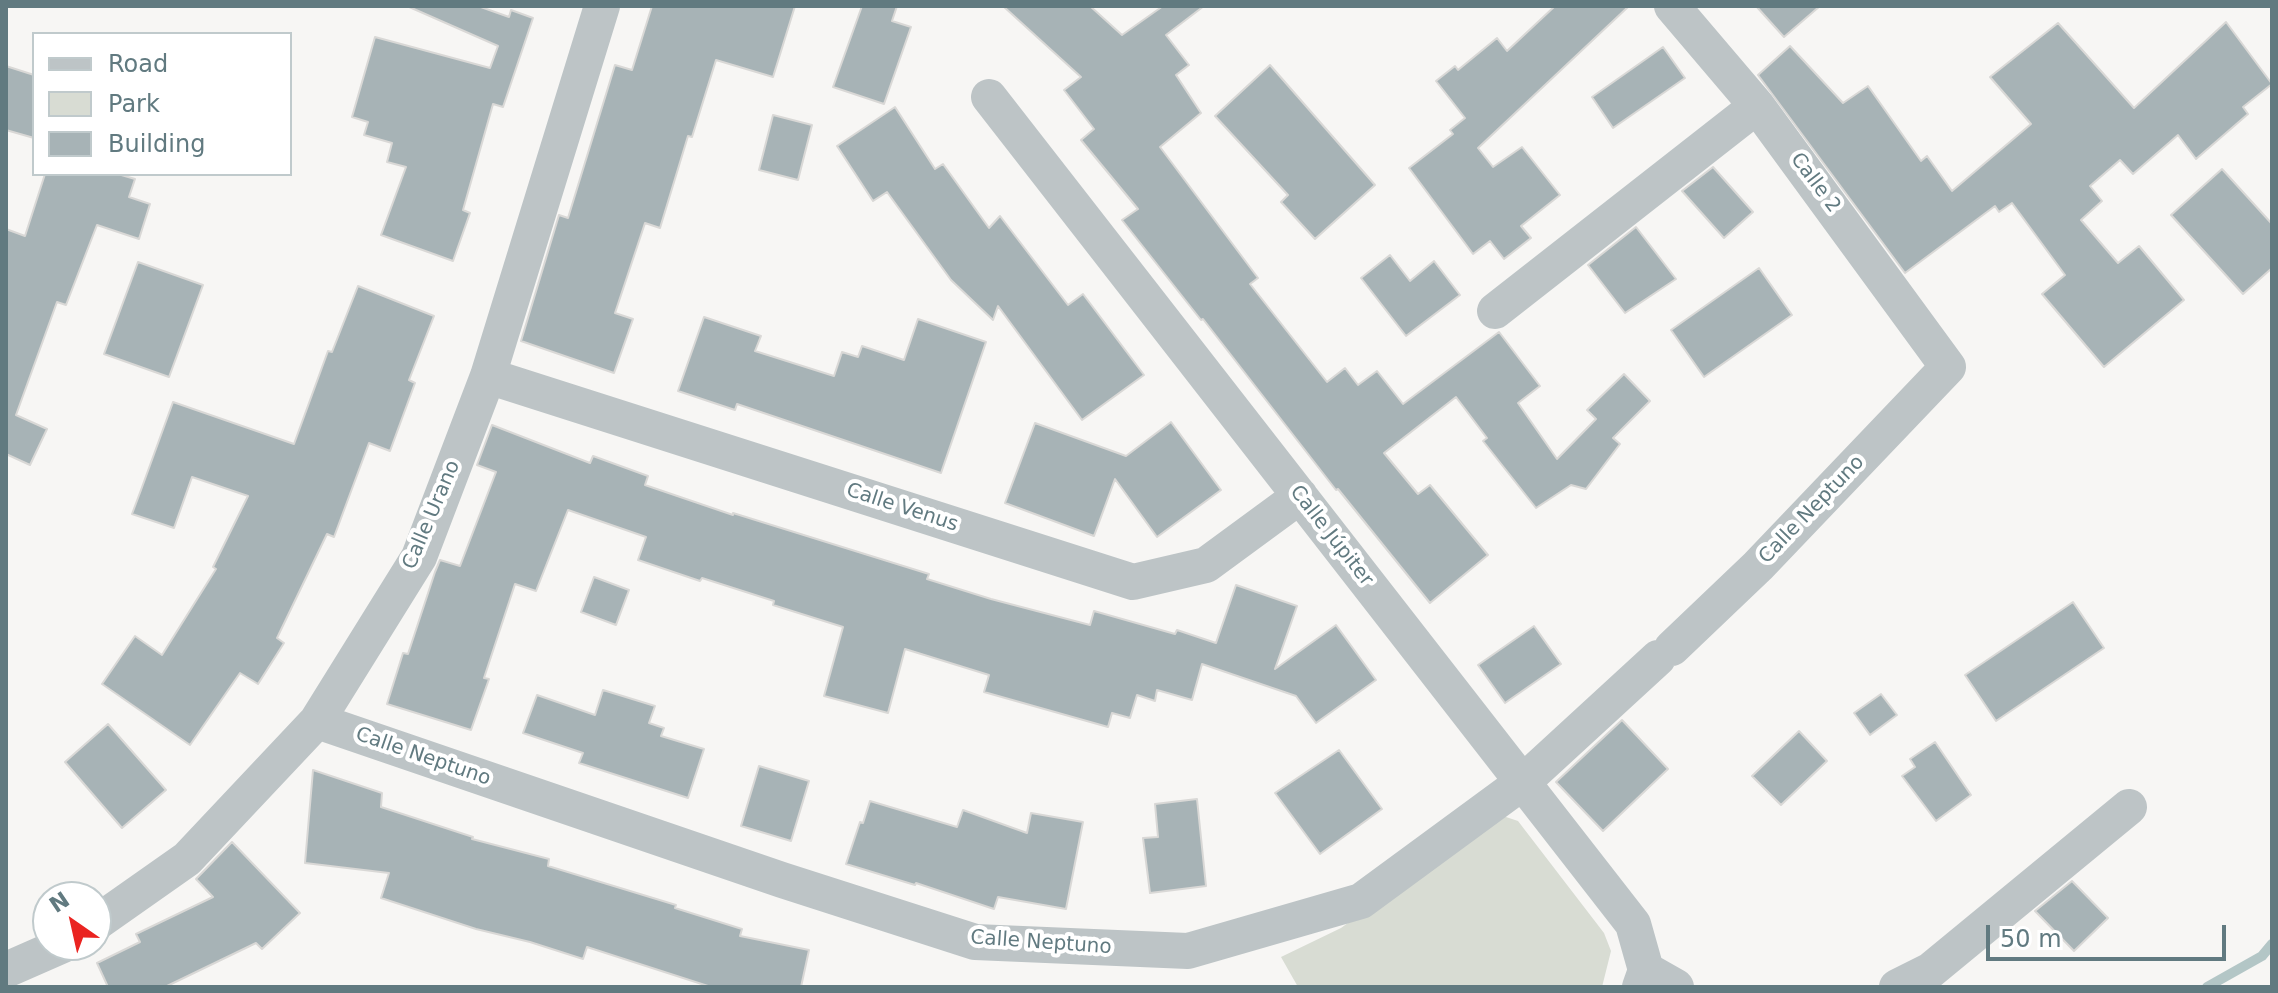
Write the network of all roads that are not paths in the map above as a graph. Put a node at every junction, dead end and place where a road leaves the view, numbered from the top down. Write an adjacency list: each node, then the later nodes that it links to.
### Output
1 (602, 6): 7 (street, Calle Urano)
2 (1672, 6): 4 (street, Calle 2)
3 (989, 97): 8 (street, Calle Júpiter)
4 (1757, 106): 5 (street); 6 (street, Calle 2)
5 (1495, 311)
6 (1948, 367): 10 (street, Calle Neptuno)
7 (488, 376): 8 (street, Calle Venus); 9 (street, Calle Urano)
8 (1300, 496): 10 (street, Calle Júpiter)
9 (317, 721): 10 (street, Calle Neptuno); 12 (street, Calle Urano)
10 (1523, 782): 15 (street, Calle Júpiter)
11 (2129, 807): 16 (street)
12 (112, 912)
13 (32, 959): 14 (street)
14 (6, 970)
15 (1654, 981)
16 (1897, 987)

